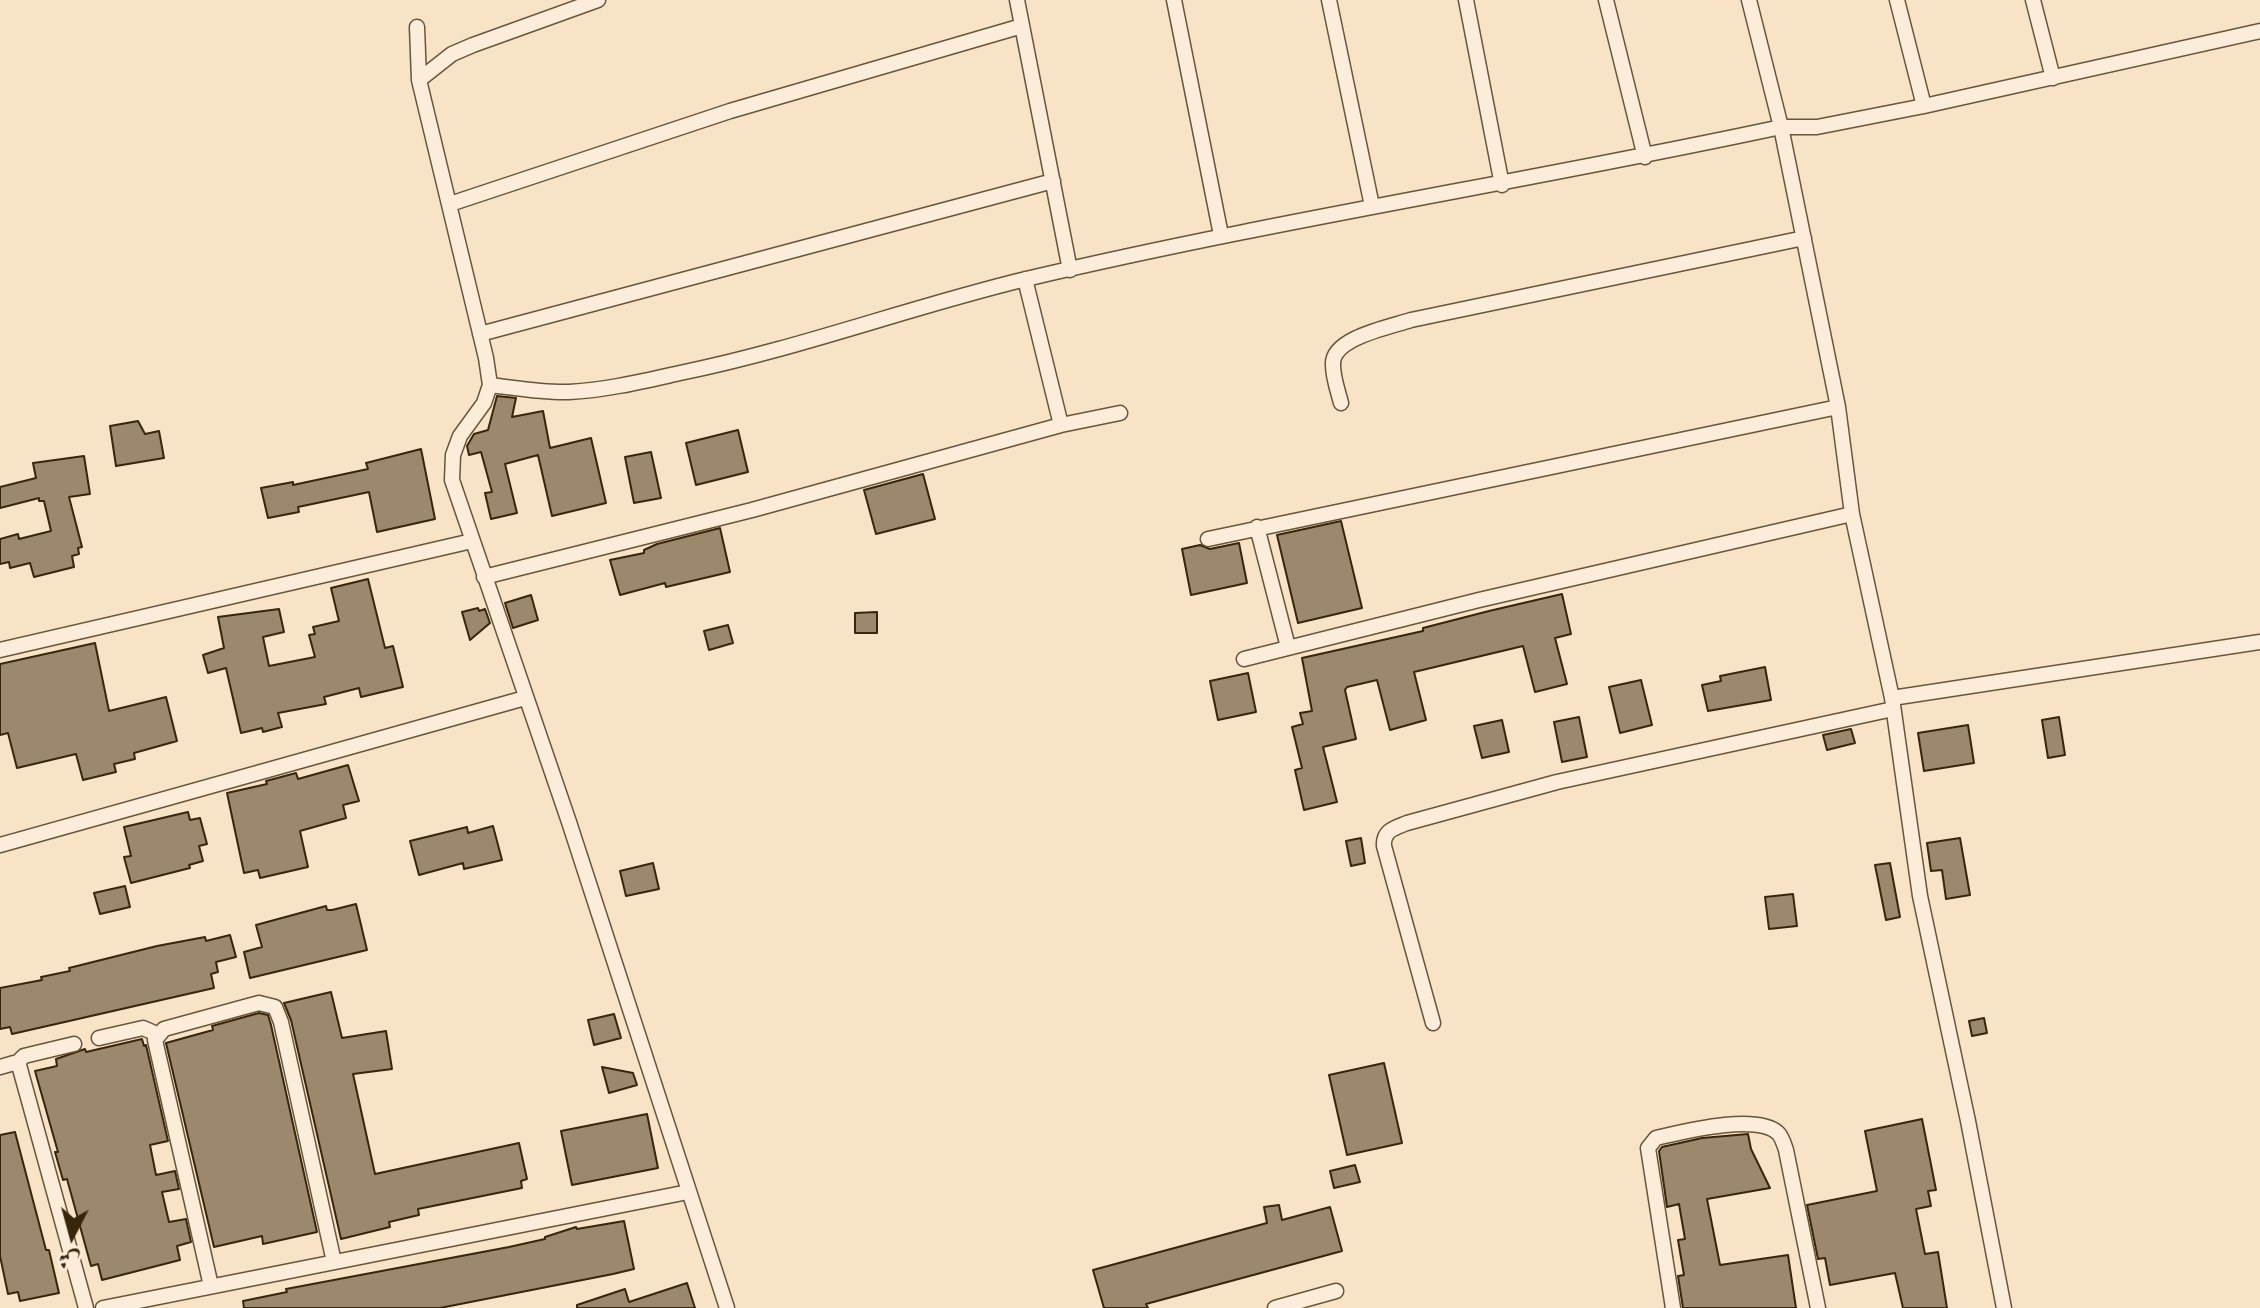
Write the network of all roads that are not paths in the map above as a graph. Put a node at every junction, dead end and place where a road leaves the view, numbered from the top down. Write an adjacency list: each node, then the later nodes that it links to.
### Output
1 (598, 0): 14 (street)
2 (1017, 0): 10 (street)
3 (1174, 0): 22 (street)
4 (1329, 0): 21 (street)
5 (1466, 0): 19 (street)
6 (1606, 0): 17 (street)
7 (1749, 0): 16 (street)
8 (1897, 0): 15 (street)
9 (2033, 0): 13 (street)
10 (1022, 26): 18 (street); 20 (street)
11 (417, 27): 14 (street)
12 (2260, 31): 13 (street)
13 (2053, 78): 15 (street)
14 (419, 80): 20 (street)
15 (1924, 106): 16 (street)
16 (1781, 127): 17 (street); 23 (street)
17 (1645, 157): 19 (street)
18 (1053, 181): 24 (street); 26 (street)
19 (1502, 185): 21 (street)
20 (450, 204): 26 (street)
21 (1372, 206): 22 (street)
22 (1221, 235): 24 (street)
23 (1804, 238): 28 (street); 29 (street)
24 (1070, 270): 25 (street)
25 (1025, 279): 27 (street); 31 (street)
26 (480, 334): 27 (street)
27 (490, 385): 35 (street)
28 (1341, 403)
29 (1838, 407): 32 (street); 33 (street)
30 (1120, 413): 31 (street)
31 (1061, 425): 36 (street)
32 (1852, 514): 38 (street); 42 (street)
33 (1257, 527): 34 (street); 38 (street)
34 (1208, 539)
35 (472, 541): 36 (street); 39 (street)
36 (484, 577): 41 (street)
37 (2260, 642): 42 (street)
38 (1288, 647): 40 (street)
39 (0, 650)
40 (1244, 659)
41 (525, 698): 43 (street); 50 (street)
42 (1893, 703): 44 (street); 60 (street)
43 (0, 845)
44 (1433, 1023)
45 (159, 1035): 46 (street); 51 (street); 52 (street)
46 (99, 1038)
47 (74, 1044): 48 (street)
48 (16, 1064): 49 (street); 54 (street)
49 (0, 1067)
50 (688, 1192): 51 (street); 56 (street)
51 (334, 1262): 52 (street)
52 (211, 1286): 55 (street)
53 (1336, 1291): 57 (street)
54 (86, 1308)
55 (103, 1308)
56 (727, 1308)
57 (1275, 1308)
58 (1673, 1308): 59 (street)
59 (1818, 1308)
60 (2004, 1308)

